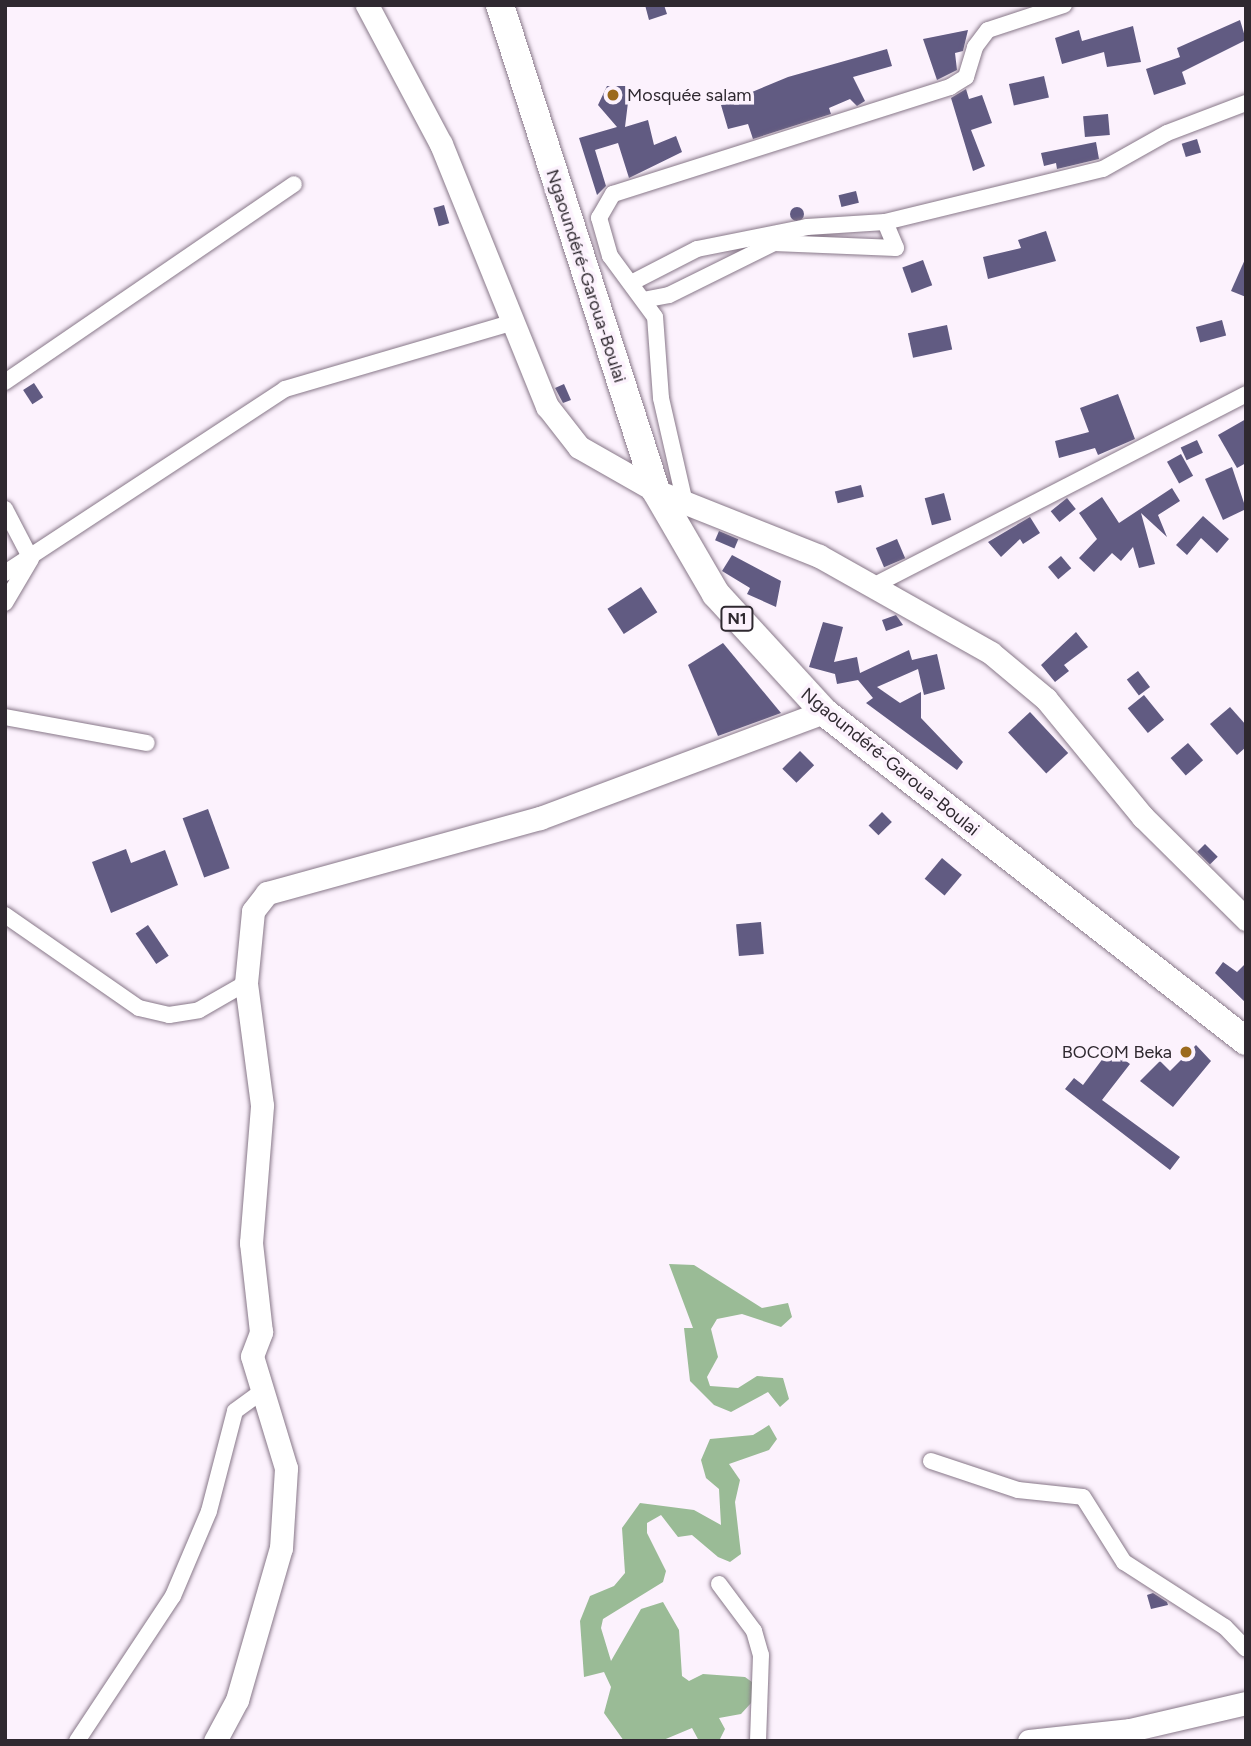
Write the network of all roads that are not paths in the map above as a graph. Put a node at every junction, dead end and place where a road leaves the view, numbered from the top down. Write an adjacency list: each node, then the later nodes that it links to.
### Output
1 (367, 5): 9 (street)
2 (500, 5): 12 (highway, Ngaoundéré-Garoua-Boulai / N1)
3 (1064, 5): 7 (street)
4 (1246, 103): 6 (street)
5 (294, 184): 10 (street)
6 (885, 222): 7 (street); 8 (street)
7 (631, 284): 8 (street)
8 (643, 300): 13 (street)
9 (511, 323): 12 (street); 15 (street)
10 (5, 382)
11 (1246, 394): 17 (street)
12 (656, 491): 13 (street); 19 (highway, Ngaoundéré-Garoua-Boulai / N1)
13 (685, 503): 17 (street)
14 (5, 509): 15 (street)
15 (31, 559): 16 (street); 18 (street)
16 (5, 573)
17 (875, 584): 23 (street)
18 (5, 603)
19 (824, 712): 24 (street); 25 (highway, Ngaoundéré-Garoua-Boulai / N1)
20 (5, 717): 21 (street)
21 (147, 744)
22 (5, 915): 24 (street)
23 (1246, 919)
24 (246, 983): 26 (street)
25 (1246, 1041)
26 (260, 1393): 32 (street); 33 (street)
27 (931, 1461): 29 (street)
28 (719, 1584): 34 (street)
29 (1246, 1649)
30 (1246, 1703): 31 (street)
31 (1133, 1735): 35 (street)
32 (77, 1741)
33 (215, 1741)
34 (758, 1741)
35 (1029, 1741)

